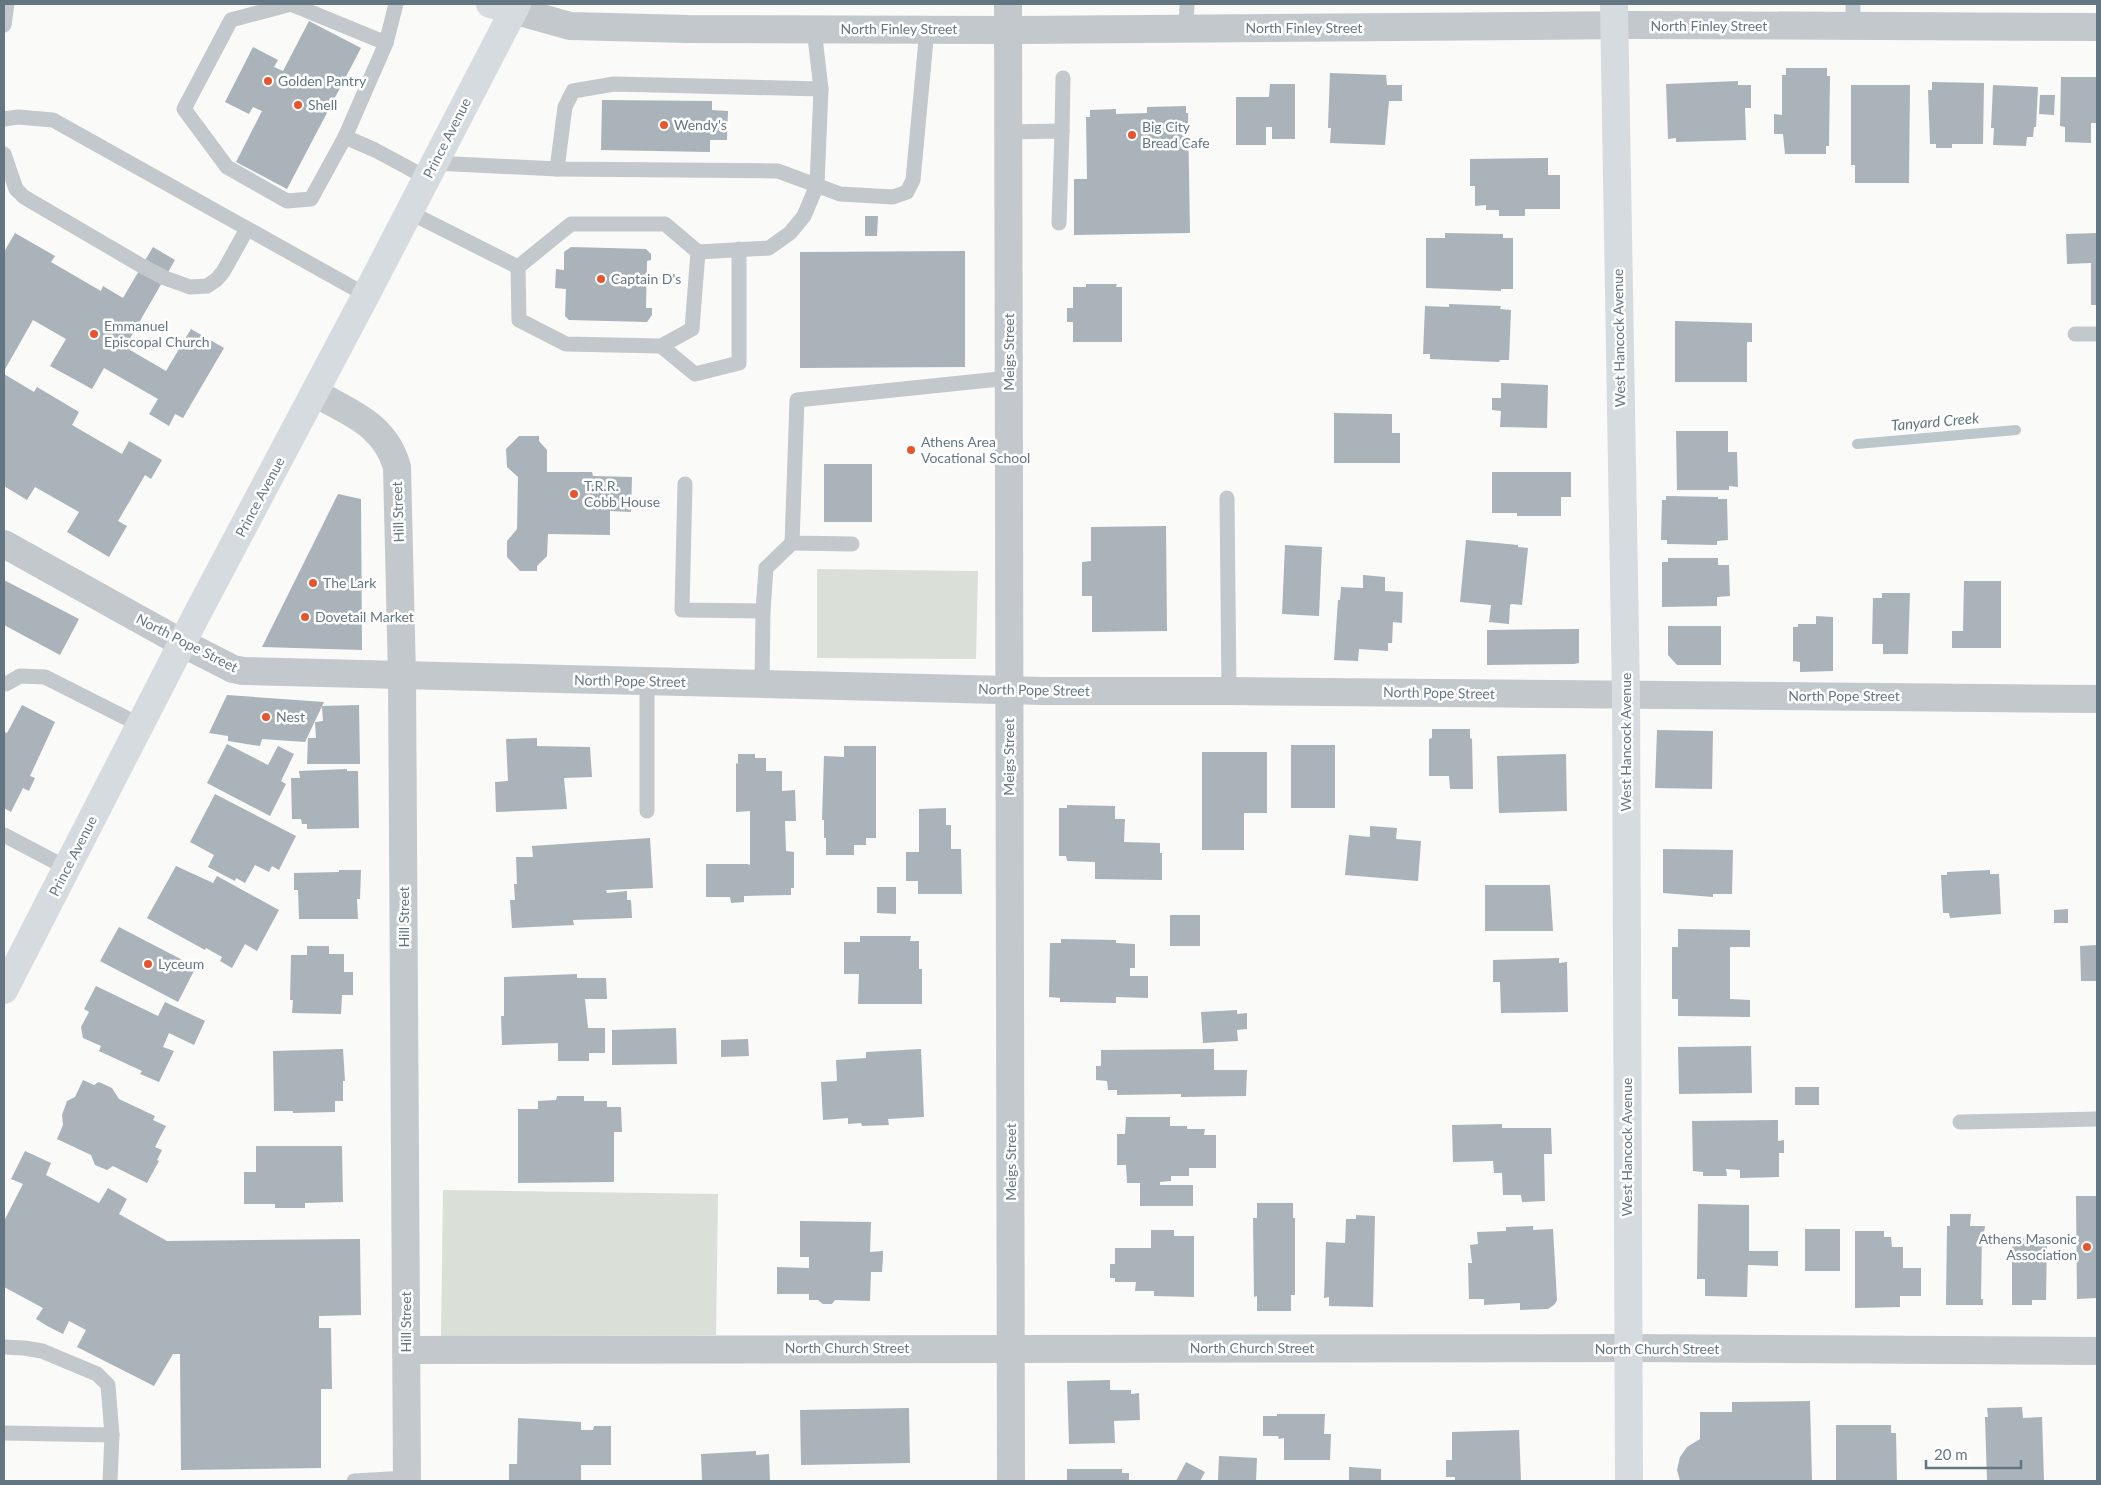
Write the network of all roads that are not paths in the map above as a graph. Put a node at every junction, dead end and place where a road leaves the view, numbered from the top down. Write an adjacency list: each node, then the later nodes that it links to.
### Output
1 (7, 4): 9 (lane)
2 (291, 4): 13 (lane); 19 (lane)
3 (396, 4): 13 (lane)
4 (506, 6): 11 (street, North Finley Street); 22 (street, Prince Avenue)
5 (1613, 15): 6 (street, North Finley Street); 7 (street, North Finley Street); 49 (street, West Hancock Avenue)
6 (1853, 15): 10 (street, North Finley Street)
7 (1186, 16): 8 (street, North Finley Street)
8 (1008, 17): 12 (street, North Finley Street); 18 (street, Meigs Street)
9 (4, 25)
10 (2097, 26)
11 (814, 29): 12 (street, North Finley Street); 15 (lane)
12 (927, 29): 23 (lane)
13 (386, 43): 19 (lane)
14 (1063, 78): 17 (lane)
15 (821, 89): 21 (lane); 23 (lane)
16 (4, 119): 26 (lane)
17 (1062, 131): 18 (lane); 25 (lane)
18 (1008, 132): 34 (street, Meigs Street)
19 (345, 137): 22 (lane)
20 (4, 154): 26 (lane)
21 (557, 169): 22 (lane); 23 (lane)
22 (431, 170): 24 (street, Prince Avenue)
23 (817, 185): 27 (lane)
24 (409, 212): 29 (lane); 30 (street, Prince Avenue)
25 (1059, 223)
26 (247, 229): 30 (lane)
27 (738, 250): 28 (lane); 33 (lane)
28 (698, 252): 29 (lane); 33 (lane)
29 (518, 267): 33 (lane)
30 (366, 295): 35 (street, Prince Avenue)
31 (2075, 334): 32 (lane)
32 (2097, 334)
33 (661, 346)
34 (1009, 378): 38 (lane); 47 (street, Meigs Street)
35 (315, 394): 42 (street, Prince Avenue); 43 (street, Hill Street)
36 (685, 484): 41 (lane)
37 (1227, 498): 48 (lane)
38 (792, 543): 40 (lane); 41 (lane)
39 (4, 544): 42 (street, North Pope Street)
40 (852, 544)
41 (763, 611): 45 (lane)
42 (182, 643): 43 (street, North Pope Street); 51 (street, Prince Avenue)
43 (402, 676): 44 (street, North Pope Street); 61 (street, Hill Street)
44 (647, 681): 45 (street, North Pope Street); 52 (lane)
45 (762, 683): 47 (street, North Pope Street)
46 (4, 684): 51 (lane)
47 (1009, 689): 48 (street, North Pope Street); 59 (street, Meigs Street)
48 (1229, 691): 49 (street, North Pope Street)
49 (1626, 695): 50 (street, North Pope Street); 60 (street, West Hancock Avenue)
50 (2097, 699)
51 (140, 725): 54 (street, Prince Avenue)
52 (647, 811)
53 (4, 835): 54 (lane)
54 (66, 868): 55 (street, Prince Avenue)
55 (4, 990)
56 (2097, 1119): 57 (lane)
57 (1960, 1122)
58 (4, 1347): 64 (lane)
59 (1011, 1348): 60 (street, North Church Street); 61 (street, North Church Street); 68 (street, Meigs Street)
60 (1628, 1348): 62 (street, North Church Street); 69 (street, West Hancock Avenue)
61 (407, 1350): 65 (street, Hill Street)
62 (2097, 1351)
63 (4, 1433): 64 (lane)
64 (112, 1435): 66 (lane)
65 (407, 1480): 67 (lane)
66 (110, 1481)
67 (354, 1481)
68 (1011, 1481)
69 (1629, 1481)

